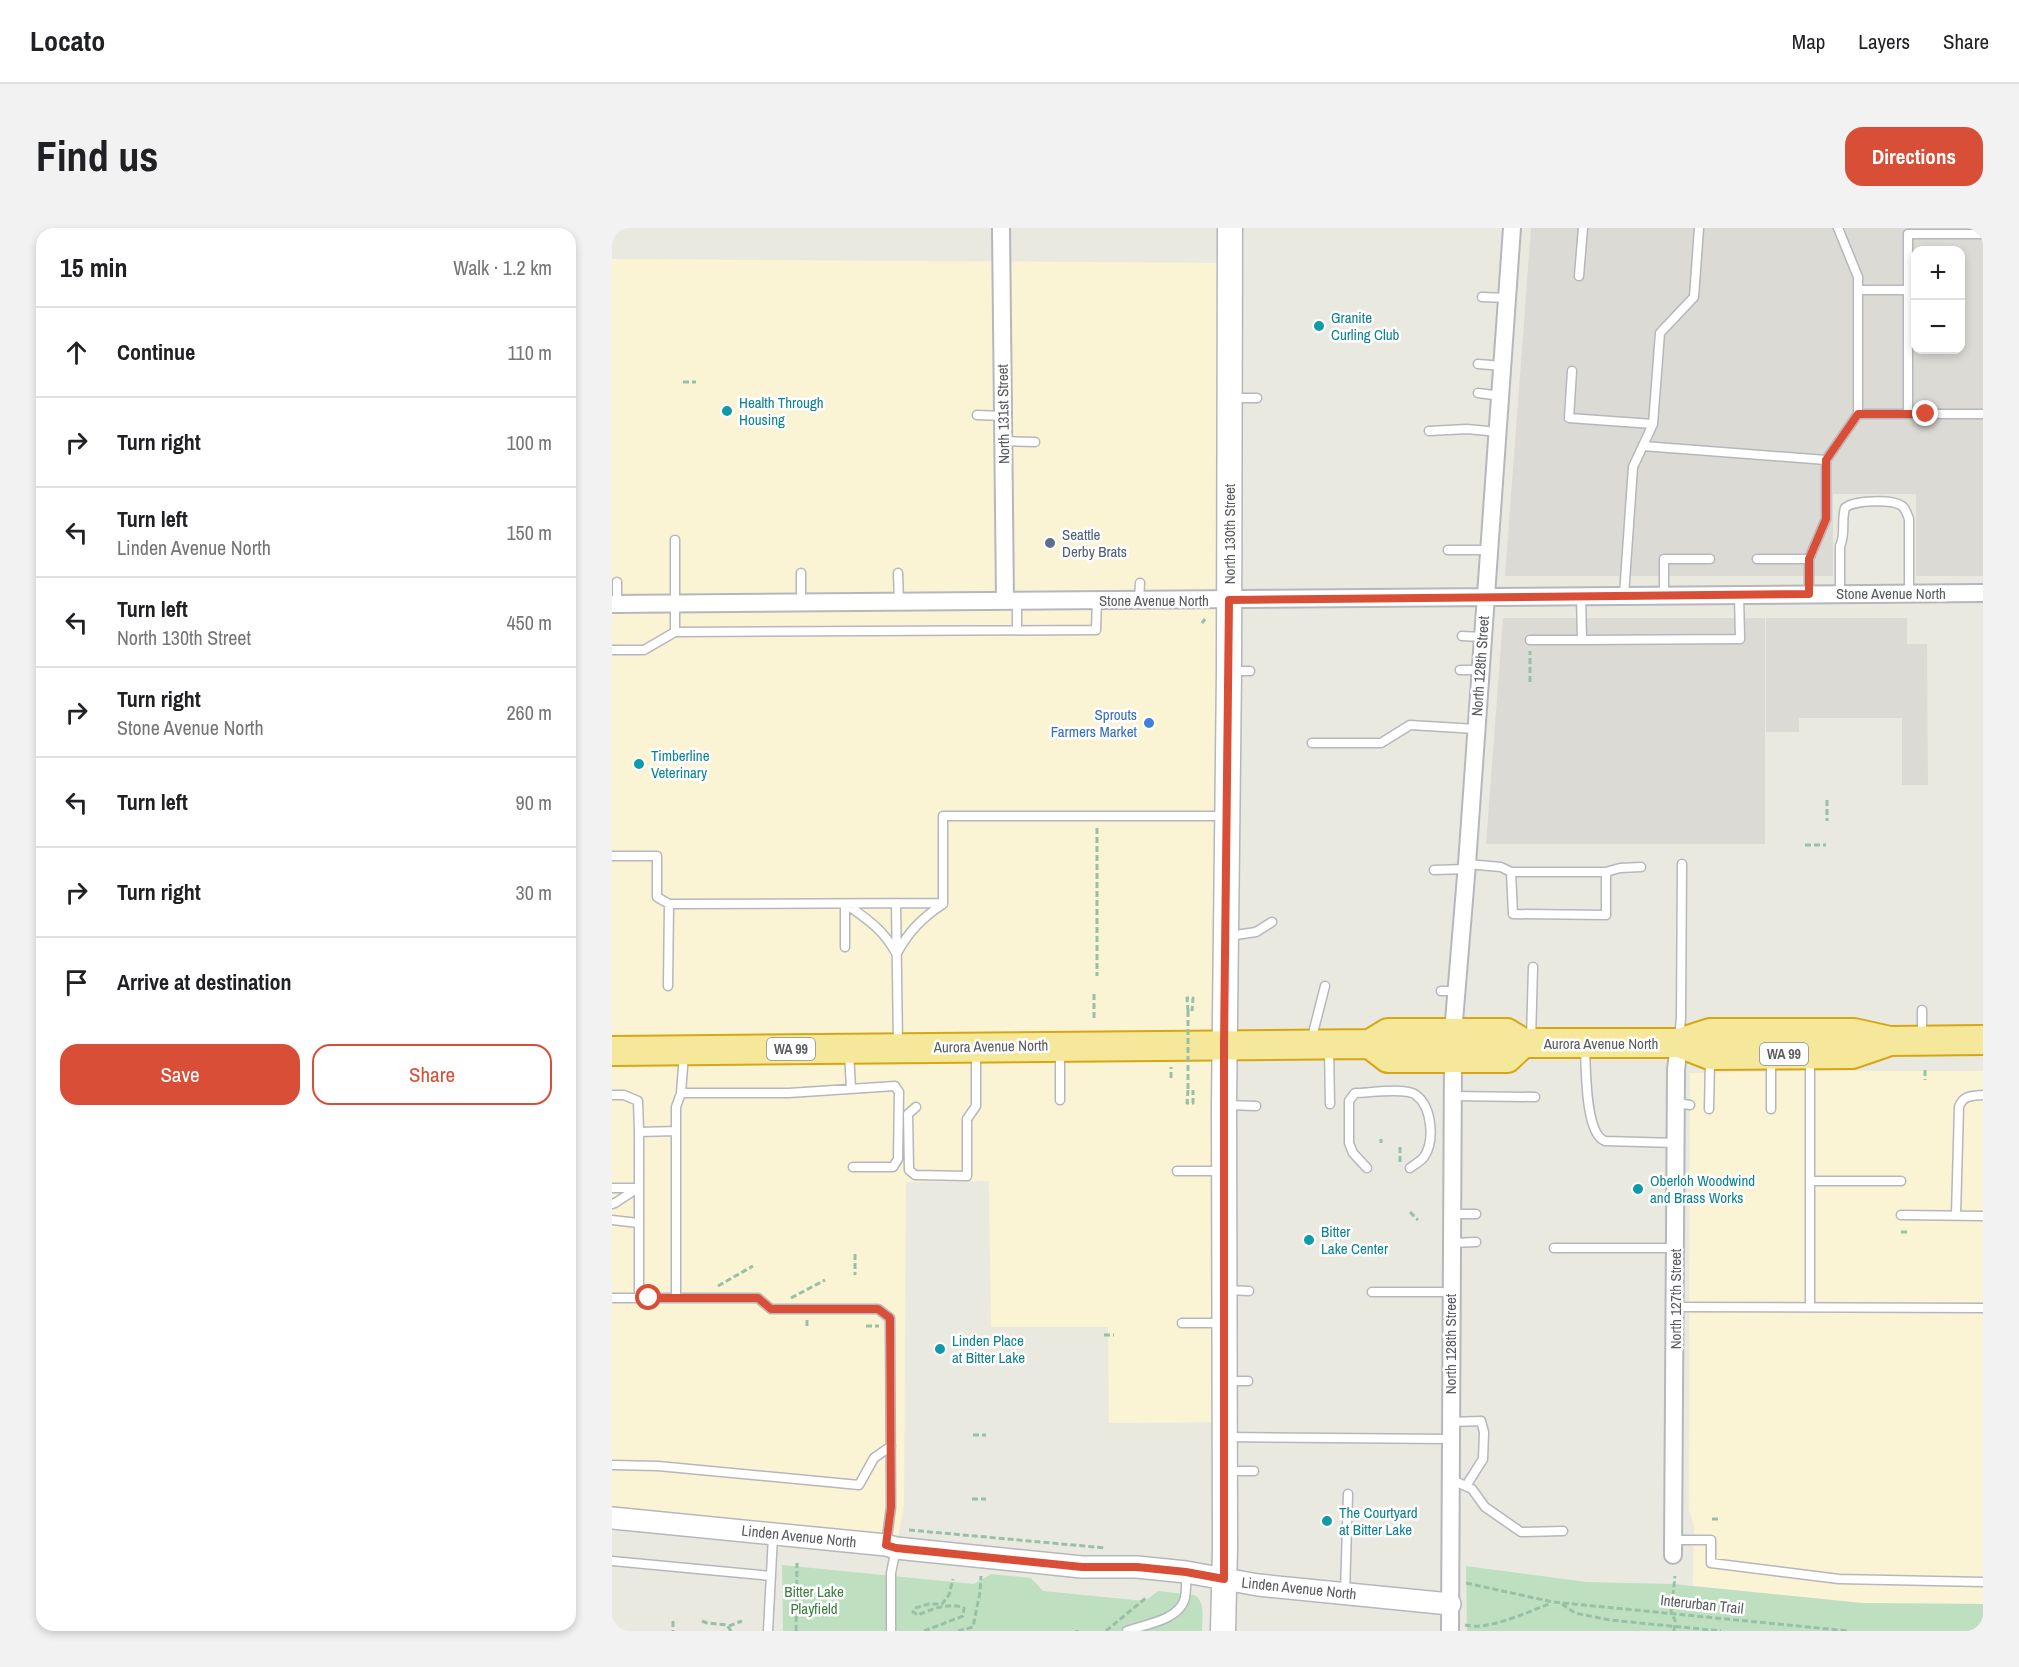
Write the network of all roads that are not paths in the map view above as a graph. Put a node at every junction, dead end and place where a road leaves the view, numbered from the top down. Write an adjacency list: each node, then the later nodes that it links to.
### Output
1 (1000, 228): 24 (street, North 131st Street)
2 (1230, 228): 18 (main road, North 130th Street)
3 (1512, 228): 12 (street, North 128th Street)
4 (1583, 228): 8 (lane)
5 (1699, 228): 25 (lane)
6 (1838, 228): 9 (lane)
7 (1983, 234): 10 (lane)
8 (1579, 276)
9 (1858, 290): 10 (lane); 20 (lane)
10 (1908, 290): 21 (lane)
11 (1482, 297): 12 (lane)
12 (1508, 298): 14 (street, North 128th Street)
13 (1478, 364): 14 (lane)
14 (1503, 366): 17 (street, North 128th Street)
15 (1572, 371): 25 (lane)
16 (1478, 393): 17 (lane)
17 (1501, 396): 27 (street, North 128th Street)
18 (1230, 398): 19 (lane); 53 (main road, North 130th Street)
19 (1257, 398)
20 (1858, 414): 21 (lane); 31 (lane)
21 (1908, 414): 22 (lane)
22 (1983, 414)
23 (977, 415): 24 (lane)
24 (1003, 416): 28 (street, North 131st Street)
25 (1653, 424): 30 (lane)
26 (1429, 431): 27 (lane)
27 (1498, 432): 34 (street, North 128th Street)
28 (1003, 441): 29 (lane); 54 (street, North 131st Street)
29 (1035, 442)
30 (1643, 446): 31 (lane); 47 (lane)
31 (1826, 460): 37 (lane)
32 (675, 540): 58 (lane)
33 (1448, 550): 34 (lane)
34 (1489, 550): 49 (street, North 128th Street)
35 (1710, 559): 48 (lane)
36 (1757, 559): 37 (lane)
37 (1809, 559): 46 (lane)
38 (801, 573): 56 (lane)
39 (898, 573): 55 (lane)
40 (617, 582): 57 (lane)
41 (1140, 583): 52 (lane)
42 (1840, 593): 43 (street, Stone Avenue North); 43 (lane); 46 (street, Stone Avenue North)
43 (1909, 593): 44 (street, Stone Avenue North)
44 (1983, 593)
45 (1740, 594): 46 (street, Stone Avenue North); 48 (street, Stone Avenue North); 64 (lane)
46 (1809, 594)
47 (1624, 595): 48 (street, Stone Avenue North); 50 (street, Stone Avenue North)
48 (1664, 595)
49 (1485, 596): 50 (street, Stone Avenue North); 53 (street, Stone Avenue North); 62 (street, North 128th Street)
50 (1581, 596): 64 (lane)
51 (1097, 600): 52 (street, Stone Avenue North); 54 (street, Stone Avenue North); 59 (lane)
52 (1139, 600): 53 (street, Stone Avenue North)
53 (1229, 600): 70 (main road, North 130th Street)
54 (1011, 601): 55 (street, Stone Avenue North); 59 (lane)
55 (899, 602): 56 (street, Stone Avenue North)
56 (801, 603): 58 (street, Stone Avenue North)
57 (615, 604): 58 (street, Stone Avenue North)
58 (676, 604): 60 (lane)
59 (1017, 630): 60 (lane)
60 (675, 632): 65 (lane)
61 (1462, 636): 62 (lane)
62 (1482, 637): 67 (street, North 128th Street)
63 (1530, 640): 64 (lane)
64 (1582, 640)
65 (612, 650)
66 (1460, 670): 67 (lane)
67 (1480, 670): 68 (street, North 128th Street)
68 (1476, 729): 69 (lane); 73 (street, North 128th Street)
69 (1312, 744)
70 (1227, 816): 79 (lane); 83 (main road, North 130th Street)
71 (612, 856): 80 (lane)
72 (1682, 864): 92 (lane)
73 (1467, 867): 75 (lane); 76 (lane); 98 (street, North 128th Street)
74 (1641, 867): 77 (lane)
75 (1434, 870)
76 (1511, 872): 77 (lane); 77 (lane)
77 (1606, 872)
78 (896, 903): 79 (lane); 81 (lane); 85 (lane)
79 (943, 903): 85 (lane)
80 (669, 904): 81 (lane); 87 (lane)
81 (845, 904): 84 (lane); 85 (lane)
82 (1272, 922): 83 (lane)
83 (1225, 936): 96 (main road, North 130th Street)
84 (845, 947)
85 (897, 953): 101 (lane)
86 (1533, 967): 94 (lane)
87 (668, 986)
88 (1325, 986): 97 (lane)
89 (1922, 1010): 93 (lane)
90 (1983, 1040): 93 (highway, Aurora Avenue North / WA 99)
91 (1890, 1041): 92 (highway, Aurora Avenue North / WA 99); 93 (highway, Aurora Avenue North / WA 99); 106 (highway, Aurora Avenue North / WA 99)
92 (1679, 1042): 95 (highway, Aurora Avenue North / WA 99); 107 (highway, Aurora Avenue North / WA 99); 123 (street, North 127th Street)
93 (1922, 1042)
94 (1527, 1043): 95 (highway, Aurora Avenue North / WA 99); 98 (highway, Aurora Avenue North / WA 99)
95 (1584, 1043): 123 (lane)
96 (1224, 1044): 97 (highway, Aurora Avenue North / WA 99); 99 (highway, Aurora Avenue North / WA 99); 116 (main road, North 130th Street)
97 (1320, 1044): 98 (highway, Aurora Avenue North / WA 99); 115 (lane)
98 (1453, 1045): 112 (street, North 128th Street)
99 (1060, 1046): 102 (highway, Aurora Avenue North / WA 99); 114 (lane)
100 (849, 1047): 101 (highway, Aurora Avenue North / WA 99); 104 (highway, Aurora Avenue North / WA 99); 108 (lane)
101 (898, 1047): 102 (highway, Aurora Avenue North / WA 99)
102 (976, 1047): 118 (lane)
103 (612, 1051): 104 (highway, Aurora Avenue North / WA 99)
104 (684, 1051): 109 (lane)
105 (1771, 1054): 106 (highway, Aurora Avenue North / WA 99); 107 (highway, Aurora Avenue North / WA 99); 119 (lane)
106 (1810, 1054): 129 (lane)
107 (1710, 1055): 120 (lane)
108 (851, 1088): 109 (lane); 124 (lane)
109 (681, 1093): 121 (lane)
110 (612, 1095): 122 (lane)
111 (1983, 1095): 137 (lane)
112 (1452, 1096): 113 (lane); 135 (street, North 128th Street)
113 (1535, 1097)
114 (1060, 1100)
115 (1330, 1104)
116 (1224, 1105): 117 (lane); 128 (main road, North 130th Street)
117 (1256, 1106)
118 (916, 1107)
119 (1771, 1108)
120 (1709, 1109)
121 (676, 1131): 122 (lane); 151 (lane)
122 (639, 1132): 132 (lane)
123 (1676, 1143): 144 (street, North 127th Street)
124 (853, 1167)
125 (1367, 1168): 126 (lane)
126 (1410, 1168)
127 (1177, 1171): 128 (lane)
128 (1224, 1172): 145 (main road, North 130th Street)
129 (1810, 1181): 130 (lane); 153 (lane)
130 (1901, 1181)
131 (612, 1188): 132 (lane)
132 (638, 1188): 133 (lane); 140 (lane)
133 (612, 1204)
134 (1476, 1214): 135 (lane)
135 (1451, 1215): 142 (street, North 128th Street)
136 (1901, 1215): 137 (lane)
137 (1956, 1215): 138 (lane)
138 (1983, 1216)
139 (612, 1220): 140 (lane)
140 (638, 1223): 150 (lane)
141 (1476, 1242): 142 (lane)
142 (1451, 1243): 148 (street, North 128th Street)
143 (1554, 1248): 144 (lane)
144 (1675, 1248): 152 (street, North 127th Street)
145 (1223, 1290): 146 (lane); 156 (main road, North 130th Street)
146 (1249, 1291)
147 (1372, 1292): 148 (lane)
148 (1450, 1292): 159 (street, North 128th Street)
149 (612, 1298): 150 (lane)
150 (639, 1298): 151 (lane)
151 (676, 1298): 162 (lane)
152 (1674, 1307): 153 (lane); 173 (street, North 127th Street)
153 (1810, 1307): 154 (lane)
154 (1983, 1308)
155 (1182, 1323): 156 (lane)
156 (1224, 1323): 157 (main road, North 130th Street)
157 (1224, 1381): 158 (lane); 160 (main road, North 130th Street)
158 (1248, 1381)
159 (1450, 1422): 161 (street, North 128th Street); 167 (lane)
160 (1224, 1437): 161 (lane); 165 (main road, North 130th Street)
161 (1450, 1439): 166 (street, North 128th Street)
162 (891, 1446): 163 (lane); 172 (lane)
163 (612, 1465)
164 (1254, 1471): 165 (lane)
165 (1224, 1472): 177 (main road, North 130th Street)
166 (1450, 1478): 167 (lane); 180 (street, North 128th Street)
167 (1466, 1486): 170 (lane)
168 (1348, 1494): 179 (lane)
169 (612, 1518): 171 (street, Linden Avenue North)
170 (1563, 1531)
171 (773, 1533): 172 (street, Linden Avenue North); 176 (lane)
172 (891, 1547): 175 (street, Linden Avenue North); 183 (lane)
173 (1674, 1547): 178 (lane)
174 (612, 1561): 176 (lane)
175 (1186, 1572): 177 (street, Linden Avenue North); 184 (lane)
176 (771, 1576): 182 (lane)
177 (1224, 1579): 179 (street, Linden Avenue North); 185 (main road, North 130th Street)
178 (1983, 1582)
179 (1346, 1594): 180 (street, Linden Avenue North)
180 (1450, 1604): 181 (street, North 128th Street)
181 (1457, 1628)
182 (768, 1631)
183 (891, 1631)
184 (1127, 1631)
185 (1223, 1631)

